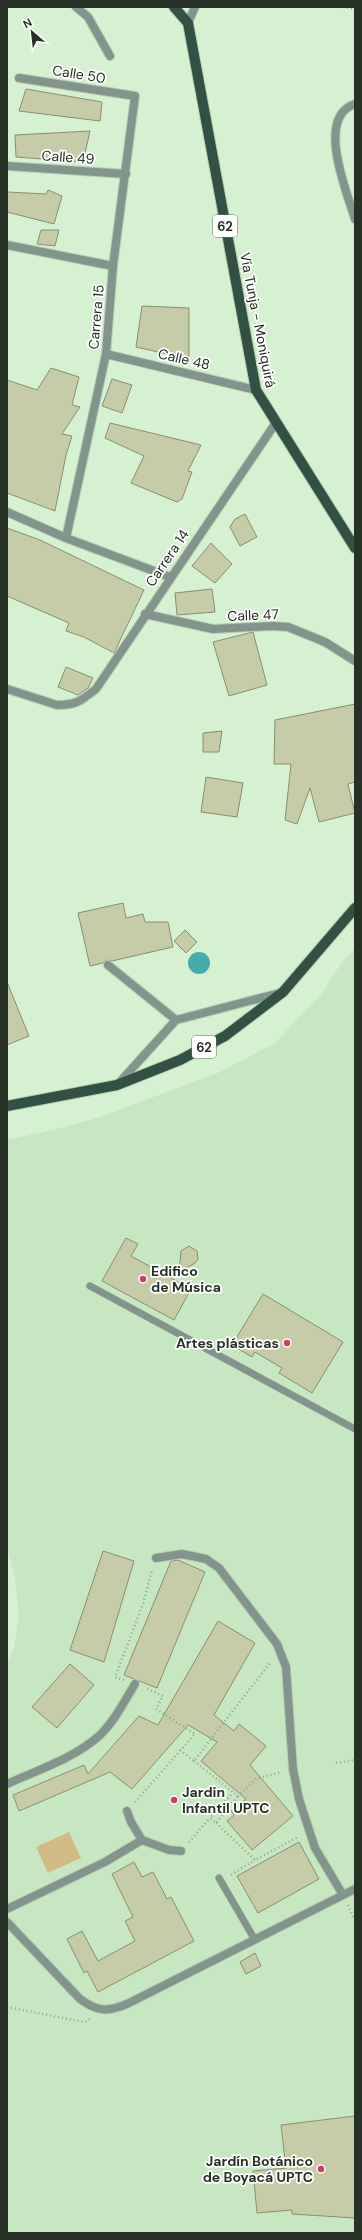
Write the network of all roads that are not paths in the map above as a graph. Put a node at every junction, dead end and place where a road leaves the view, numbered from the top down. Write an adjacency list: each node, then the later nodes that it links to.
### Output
1 (76, 7): 5 (street)
2 (174, 7): 4 (main road)
3 (195, 7): 4 (street)
4 (188, 23): 15 (main road, Vía Tunja - Moniquirá / 62)
5 (110, 56)
6 (19, 78): 7 (street, Calle 50)
7 (135, 96): 10 (street, Carrera 15)
8 (355, 104): 11 (street)
9 (7, 166): 10 (street, Calle 49)
10 (126, 174): 13 (street, Carrera 15)
11 (355, 219)
12 (7, 245): 13 (street)
13 (113, 266): 14 (street, Carrera 15)
14 (106, 354): 15 (street, Calle 48); 18 (street, Carrera 15)
15 (256, 390): 16 (main road, Vía Tunja - Moniquirá / 62)
16 (275, 424): 19 (main road, Vía Tunja - Moniquirá / 62); 20 (street, Carrera 14)
17 (7, 512): 18 (street)
18 (66, 538): 20 (street)
19 (355, 548)
20 (170, 577): 21 (street, Carrera 14)
21 (145, 614): 22 (street, Calle 47); 23 (street, Carrera 14)
22 (355, 661)
23 (7, 689)
24 (355, 908): 26 (main road, 62)
25 (108, 965): 27 (street)
26 (283, 992): 27 (street); 28 (main road, 62)
27 (176, 1020): 28 (street)
28 (118, 1085): 29 (main road, 62)
29 (7, 1106)
30 (90, 1286): 31 (lane)
31 (355, 1429)
32 (156, 1558): 40 (street)
33 (135, 1684): 34 (street)
34 (7, 1784)
35 (127, 1811): 36 (street)
36 (142, 1840): 37 (street); 41 (street)
37 (182, 1851)
38 (218, 1878): 43 (lane)
39 (355, 1889): 40 (street)
40 (343, 1895): 43 (street)
41 (7, 1909)
42 (7, 1922): 43 (street)
43 (255, 1940)

